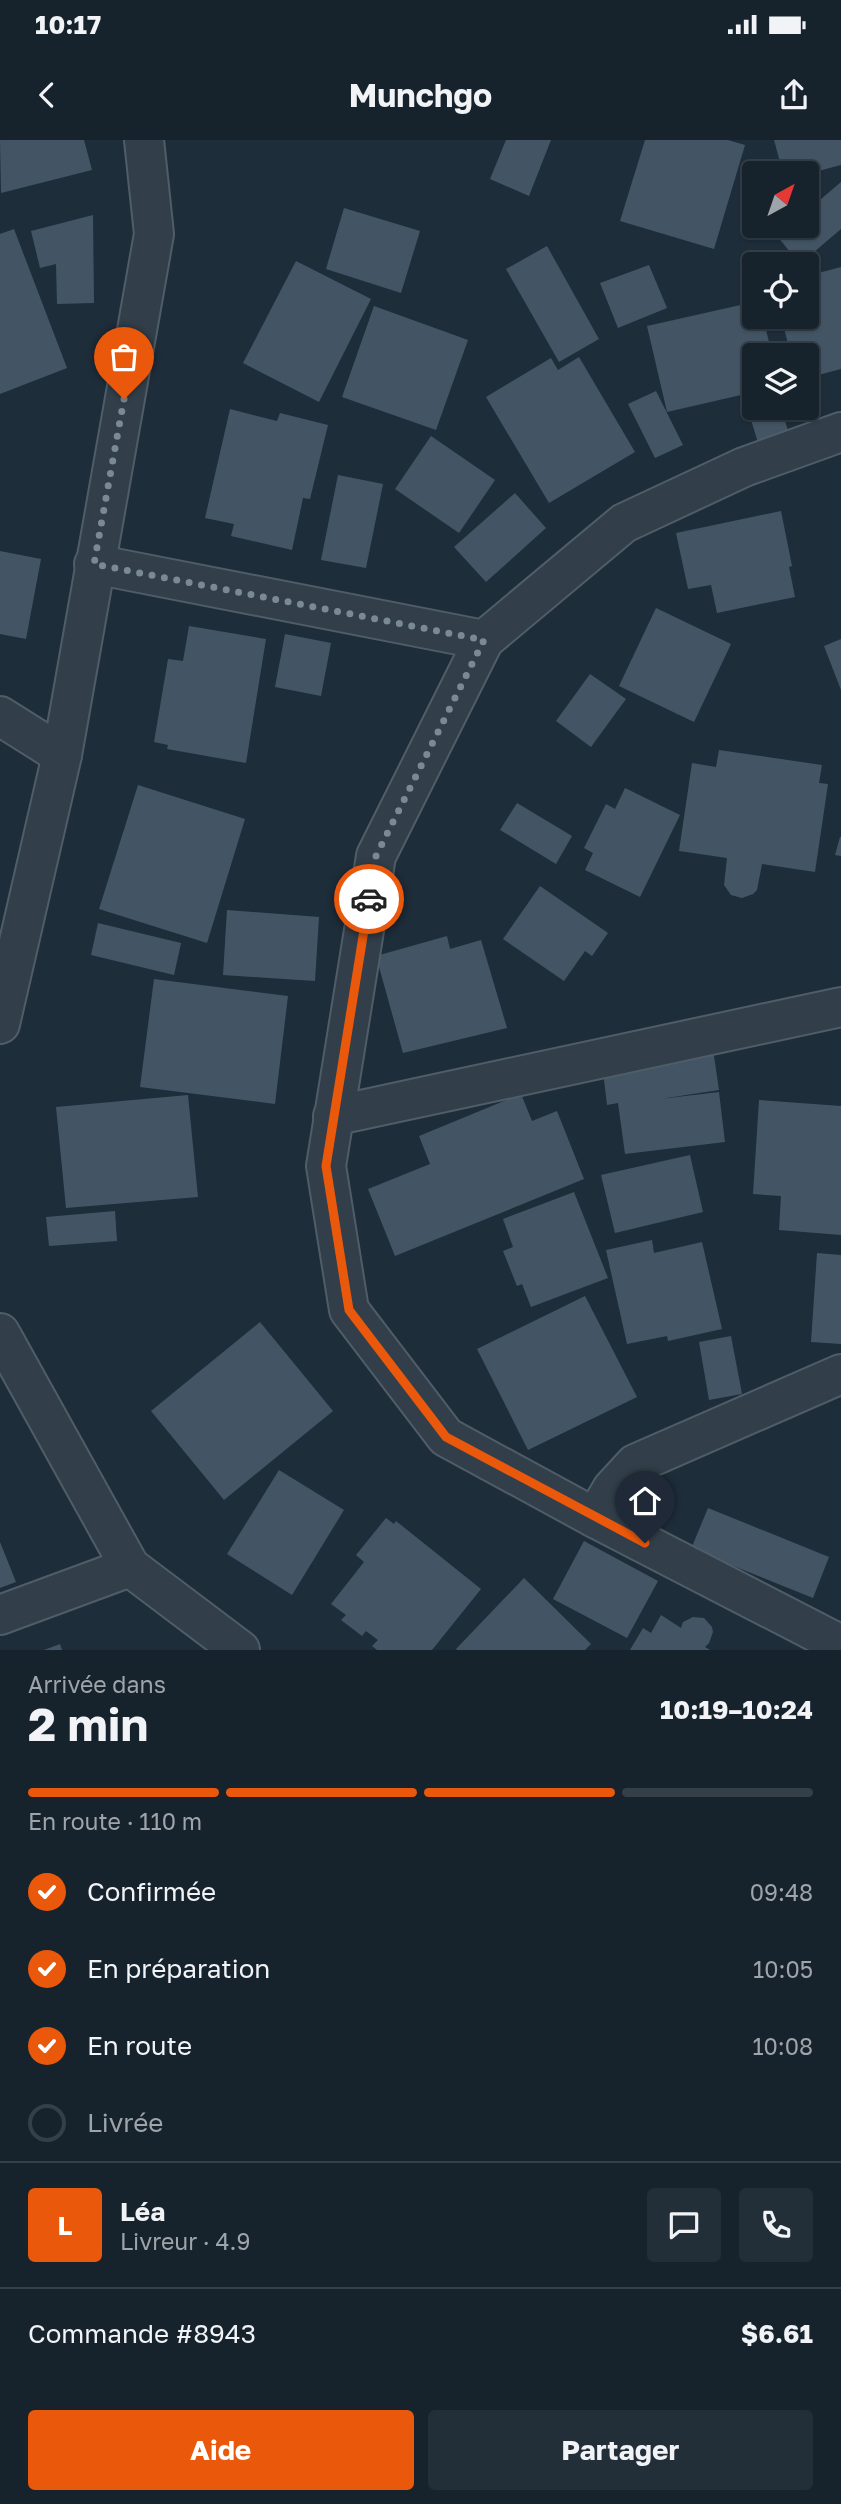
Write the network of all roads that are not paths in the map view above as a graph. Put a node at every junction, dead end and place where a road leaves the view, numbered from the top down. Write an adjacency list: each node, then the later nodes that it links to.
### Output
1 (144, 140): 3 (street)
2 (841, 432): 4 (street)
3 (94, 564): 4 (street); 6 (street)
4 (484, 640): 9 (street)
5 (0, 716): 6 (street)
6 (62, 755): 8 (street)
7 (841, 1007): 9 (street)
8 (0, 1024)
9 (333, 1116): 12 (street)
10 (0, 1332): 13 (street)
11 (841, 1374): 12 (street)
12 (595, 1518): 15 (street)
13 (130, 1567): 14 (street); 16 (street)
14 (0, 1615)
15 (841, 1644)
16 (240, 1650)

